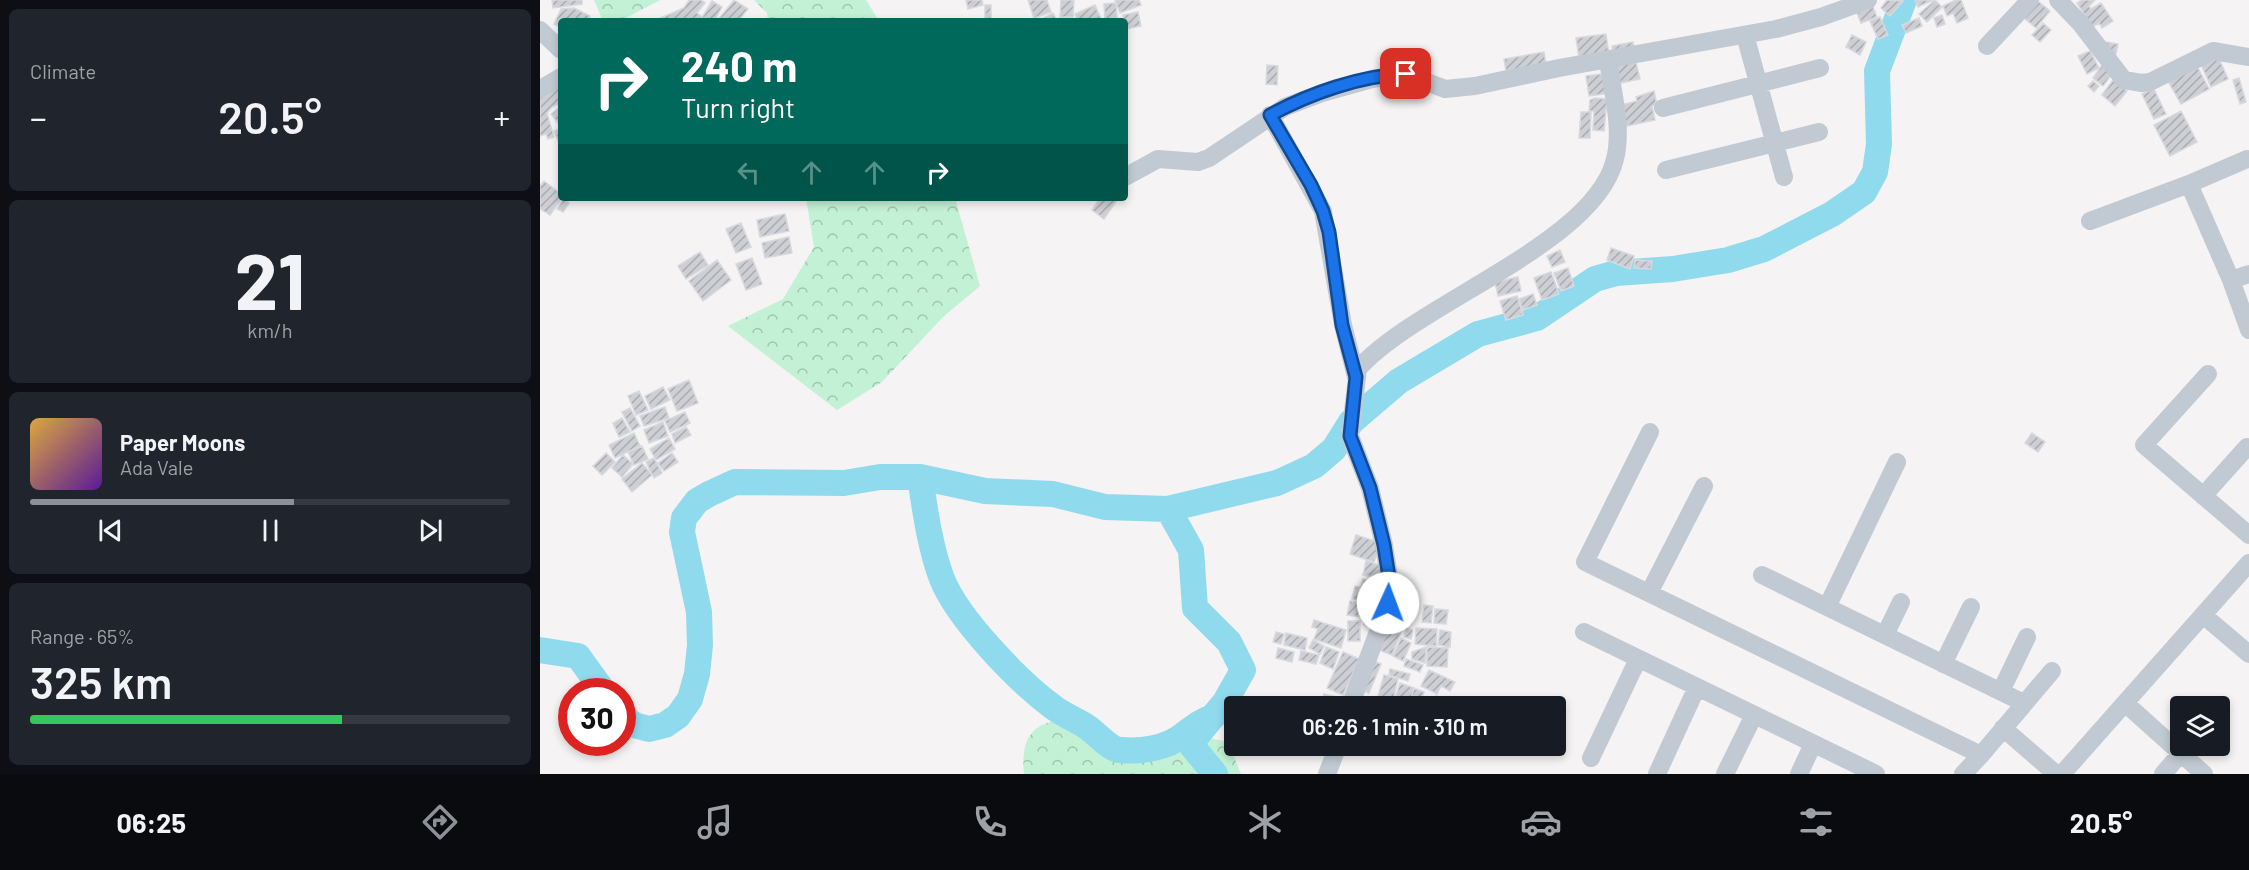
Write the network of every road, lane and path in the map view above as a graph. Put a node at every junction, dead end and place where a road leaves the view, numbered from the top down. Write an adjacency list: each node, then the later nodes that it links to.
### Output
1 (1868, 0): 5 (street)
2 (2030, 0): 6 (street)
3 (2058, 0): 8 (street)
4 (540, 30): 7 (street)
5 (1745, 35): 9 (street); 12 (street)
6 (1987, 46)
7 (558, 47)
8 (2249, 57)
9 (1608, 60): 15 (street); 28 (street)
10 (1820, 68): 12 (street)
11 (558, 79): 13 (street)
12 (1757, 86): 14 (street); 17 (street)
13 (540, 88)
14 (1663, 108)
15 (1270, 115): 20 (street); 28 (street)
16 (1820, 132): 17 (street)
17 (1776, 144): 19 (street); 21 (street)
18 (2247, 159): 22 (street)
19 (1666, 170)
20 (1128, 175)
21 (1784, 177)
22 (2189, 184): 23 (street); 25 (street)
23 (2090, 221)
24 (2249, 274): 25 (street)
25 (2231, 280): 26 (street)
26 (2249, 330)
27 (2208, 374): 33 (street)
28 (1356, 377): 51 (street)
29 (1650, 432): 37 (street)
30 (2247, 447): 33 (street)
31 (1897, 462): 39 (street)
32 (1704, 486): 37 (street)
33 (2203, 496): 34 (street)
34 (2249, 536)
35 (2249, 563): 41 (street)
36 (1762, 575): 39 (street)
37 (1649, 593): 58 (street)
38 (1901, 602): 43 (street)
39 (1827, 607): 43 (street)
40 (1971, 607): 47 (street)
41 (2203, 615): 45 (street); 53 (street)
42 (1584, 632): 46 (street)
43 (1885, 635): 47 (street)
44 (2027, 637): 50 (street)
45 (2249, 654)
46 (1638, 659): 49 (street); 62 (street)
47 (1943, 664): 50 (street)
48 (2052, 671): 52 (street)
49 (1697, 687): 54 (street); 65 (street)
50 (2001, 691): 52 (street)
51 (1354, 696)
52 (2025, 703): 55 (street)
53 (2125, 703): 56 (street); 70 (street)
54 (1754, 715): 57 (street); 66 (street)
55 (2003, 728): 58 (street); 69 (street)
56 (2170, 743)
57 (1814, 744): 63 (street); 67 (street)
58 (1981, 754): 68 (street)
59 (1334, 756): 64 (street)
60 (2178, 756): 71 (street)
61 (2184, 756): 72 (street)
62 (1591, 758)
63 (1873, 773)
64 (1327, 774)
65 (1657, 774)
66 (1725, 774)
67 (1799, 774)
68 (1963, 774)
69 (2056, 774)
70 (2062, 774)
71 (2163, 774)
72 (2204, 774)

